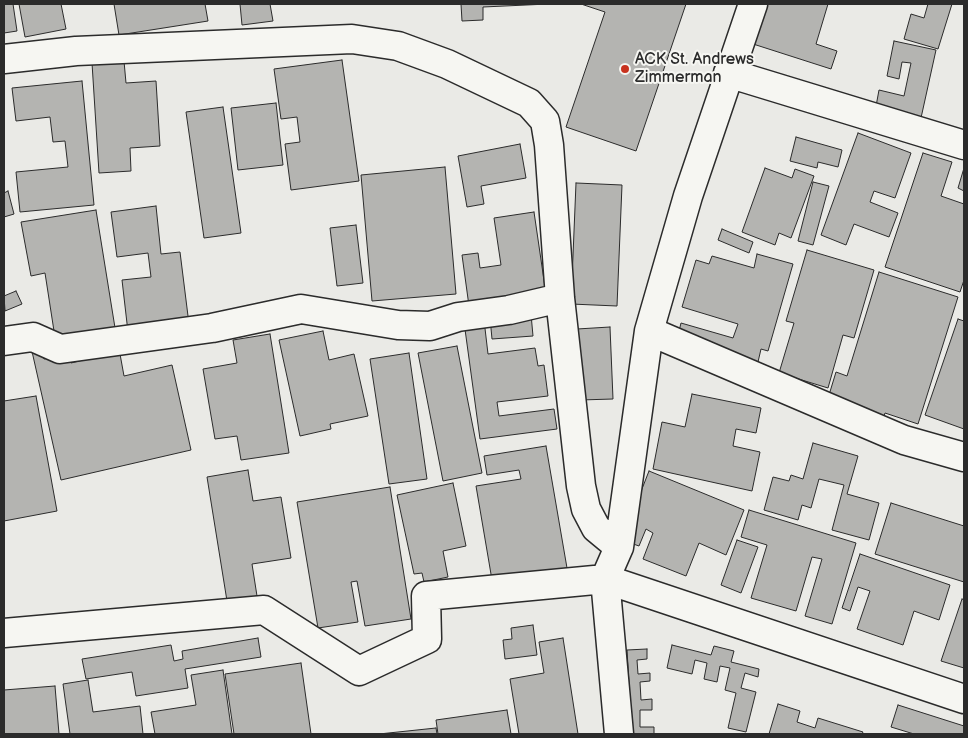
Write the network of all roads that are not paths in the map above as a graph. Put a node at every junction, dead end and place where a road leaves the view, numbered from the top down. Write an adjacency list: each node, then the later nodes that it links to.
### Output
1 (753, 4): 3 (street)
2 (4, 59): 5 (street)
3 (728, 73): 4 (street); 6 (street)
4 (964, 145)
5 (560, 298): 7 (street); 9 (street)
6 (649, 331): 8 (street); 9 (street)
7 (4, 341)
8 (964, 457)
9 (619, 547): 10 (street)
10 (606, 579): 11 (street); 12 (street); 13 (street)
11 (4, 633)
12 (964, 699)
13 (619, 734)

